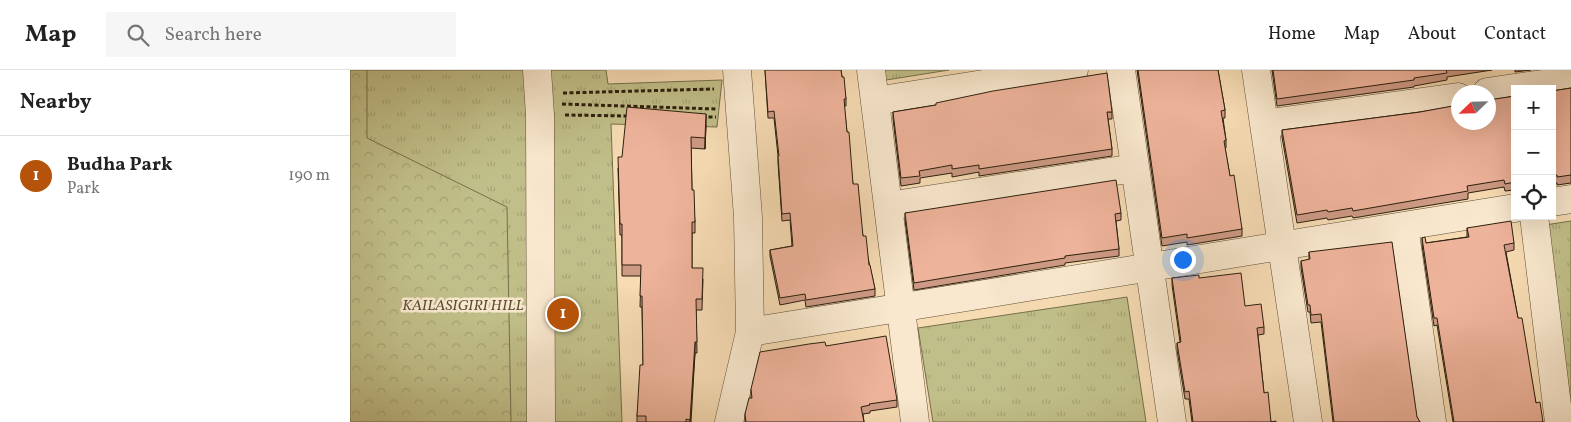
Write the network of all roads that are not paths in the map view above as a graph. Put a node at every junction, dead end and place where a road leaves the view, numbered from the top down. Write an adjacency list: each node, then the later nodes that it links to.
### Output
1 (871, 70): 10 (street)
2 (1074, 70): 10 (street)
3 (1121, 70): 12 (street)
4 (1256, 70): 11 (street)
5 (1571, 80): 6 (street)
6 (1496, 91)
7 (729, 94): 22 (street)
8 (538, 95): 23 (street)
9 (1451, 98): 11 (street)
10 (875, 101): 15 (street)
11 (1264, 124): 19 (street)
12 (1135, 168): 15 (street); 20 (street)
13 (1571, 199): 14 (street)
14 (1556, 201)
15 (888, 206): 21 (street)
16 (1511, 209): 18 (street)
17 (1534, 220): 29 (street)
18 (1404, 226): 19 (street); 28 (street)
19 (1282, 246): 20 (street); 27 (street)
20 (1150, 267): 21 (street); 26 (street)
21 (901, 308): 22 (street); 25 (street)
22 (750, 332): 24 (street)
23 (541, 422)
24 (730, 422)
25 (915, 422)
26 (1172, 422)
27 (1308, 422)
28 (1432, 422)
29 (1559, 422)

